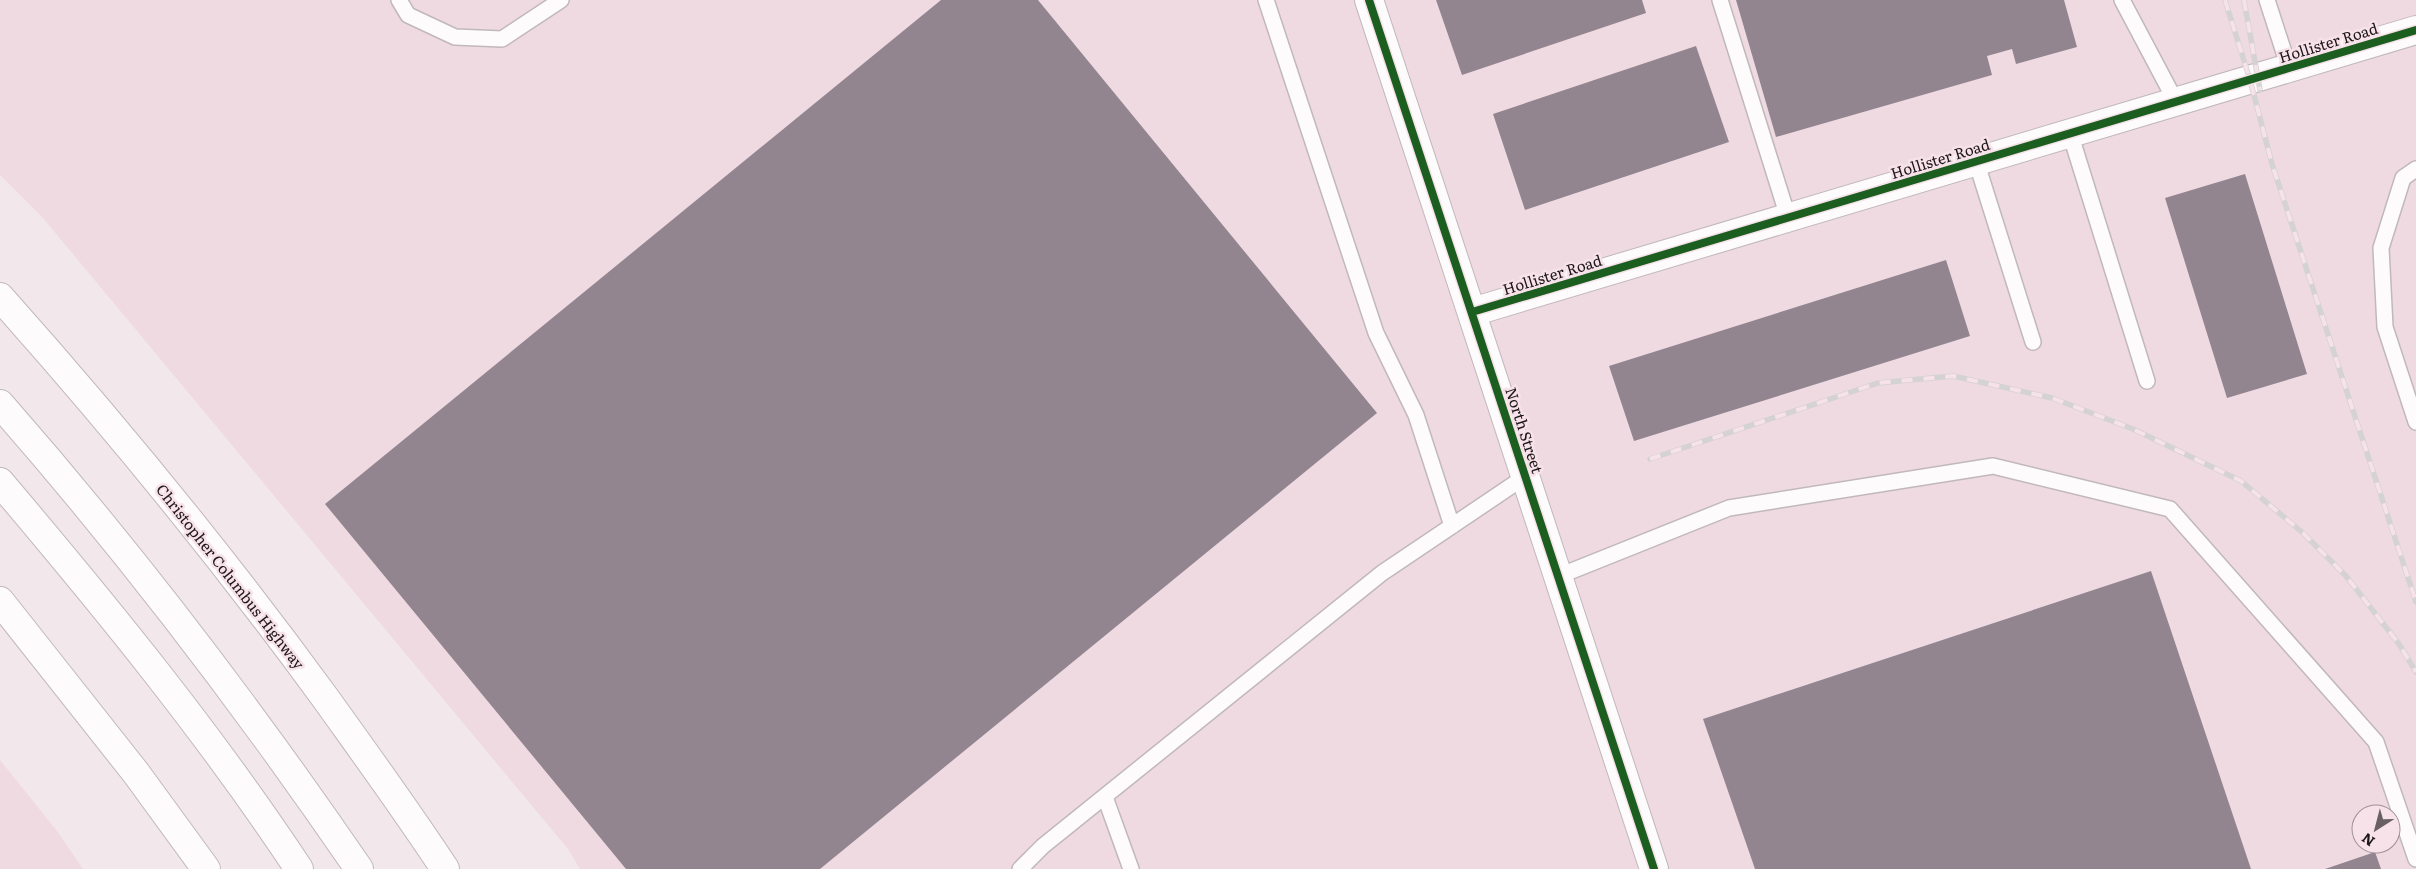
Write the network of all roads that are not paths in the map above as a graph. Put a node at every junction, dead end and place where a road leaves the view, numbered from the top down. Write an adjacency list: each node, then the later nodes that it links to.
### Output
1 (399, 0): 2 (lane)
2 (561, 0)
3 (1266, 0): 23 (lane)
4 (1369, 0): 16 (main road, North Street)
5 (1720, 0): 14 (lane)
6 (2122, 0): 10 (lane)
7 (2267, 0): 9 (lane)
8 (2416, 30): 9 (main road, Hollister Road)
9 (2289, 68): 10 (main road, Hollister Road)
10 (2176, 102): 11 (main road, Hollister Road)
11 (2070, 133): 12 (main road, Hollister Road); 18 (lane)
12 (1976, 162): 14 (main road, Hollister Road); 17 (lane)
13 (2416, 169): 20 (lane)
14 (1788, 217): 16 (main road, Hollister Road)
15 (0, 297): 31 (main road, Christopher Columbus Highway)
16 (1472, 312): 21 (main road, North Street)
17 (2033, 342)
18 (2147, 381)
19 (0, 404): 30 (main road)
20 (2416, 422)
21 (1526, 476): 23 (lane); 24 (main road, North Street)
22 (0, 482): 29 (main road)
23 (1452, 526): 26 (lane)
24 (1559, 576): 27 (lane); 34 (main road, North Street)
25 (0, 601): 28 (main road)
26 (1105, 797): 32 (lane); 33 (lane)
27 (2416, 859)
28 (206, 869)
29 (299, 869)
30 (359, 869)
31 (445, 869)
32 (1020, 869)
33 (1131, 869)
34 (1654, 869)

